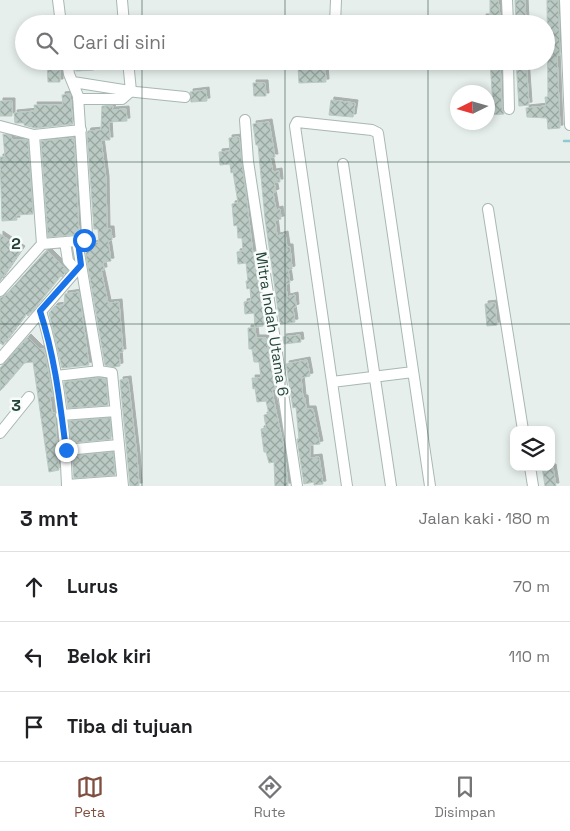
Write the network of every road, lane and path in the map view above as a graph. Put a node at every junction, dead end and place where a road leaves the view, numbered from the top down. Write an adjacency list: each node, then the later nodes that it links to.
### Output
1 (58, 0): 6 (street)
2 (122, 0): 7 (street)
3 (336, 0): 8 (street)
4 (508, 0): 9 (street)
5 (565, 0): 19 (street)
6 (60, 15)
7 (123, 15)
8 (336, 15)
9 (508, 15)
10 (70, 70): 13 (street)
11 (128, 70): 14 (street)
12 (508, 70): 17 (street)
13 (73, 82): 14 (street); 16 (street)
14 (127, 95): 15 (street); 16 (street)
15 (185, 97)
16 (78, 99): 21 (street)
17 (509, 109)
18 (245, 120): 46 (street, Mitra Indah Utama 6)
19 (570, 124)
20 (0, 126): 22 (street)
21 (81, 130): 22 (street); 26 (street)
22 (34, 135): 27 (street)
23 (344, 164): 35 (street)
24 (488, 208): 40 (street)
25 (65, 242): 26 (street); 27 (street); 28 (street)
26 (78, 242): 28 (street)
27 (42, 244): 29 (street)
28 (78, 268): 30 (street); 32 (street)
29 (0, 291)
30 (37, 315): 31 (street); 34 (street)
31 (0, 360)
32 (99, 371): 34 (street); 38 (street)
33 (413, 372): 35 (street); 36 (street); 49 (street)
34 (56, 376): 39 (street)
35 (374, 376): 36 (street); 48 (street)
36 (332, 382): 47 (street)
37 (29, 397): 41 (street)
38 (116, 411): 39 (street); 42 (street)
39 (61, 415): 43 (street)
40 (523, 426)
41 (0, 433)
42 (118, 444): 43 (street); 45 (street)
43 (66, 450): 45 (street)
44 (531, 471): 50 (street)
45 (122, 484)
46 (297, 486)
47 (347, 486)
48 (391, 486)
49 (430, 486)
50 (533, 486)

